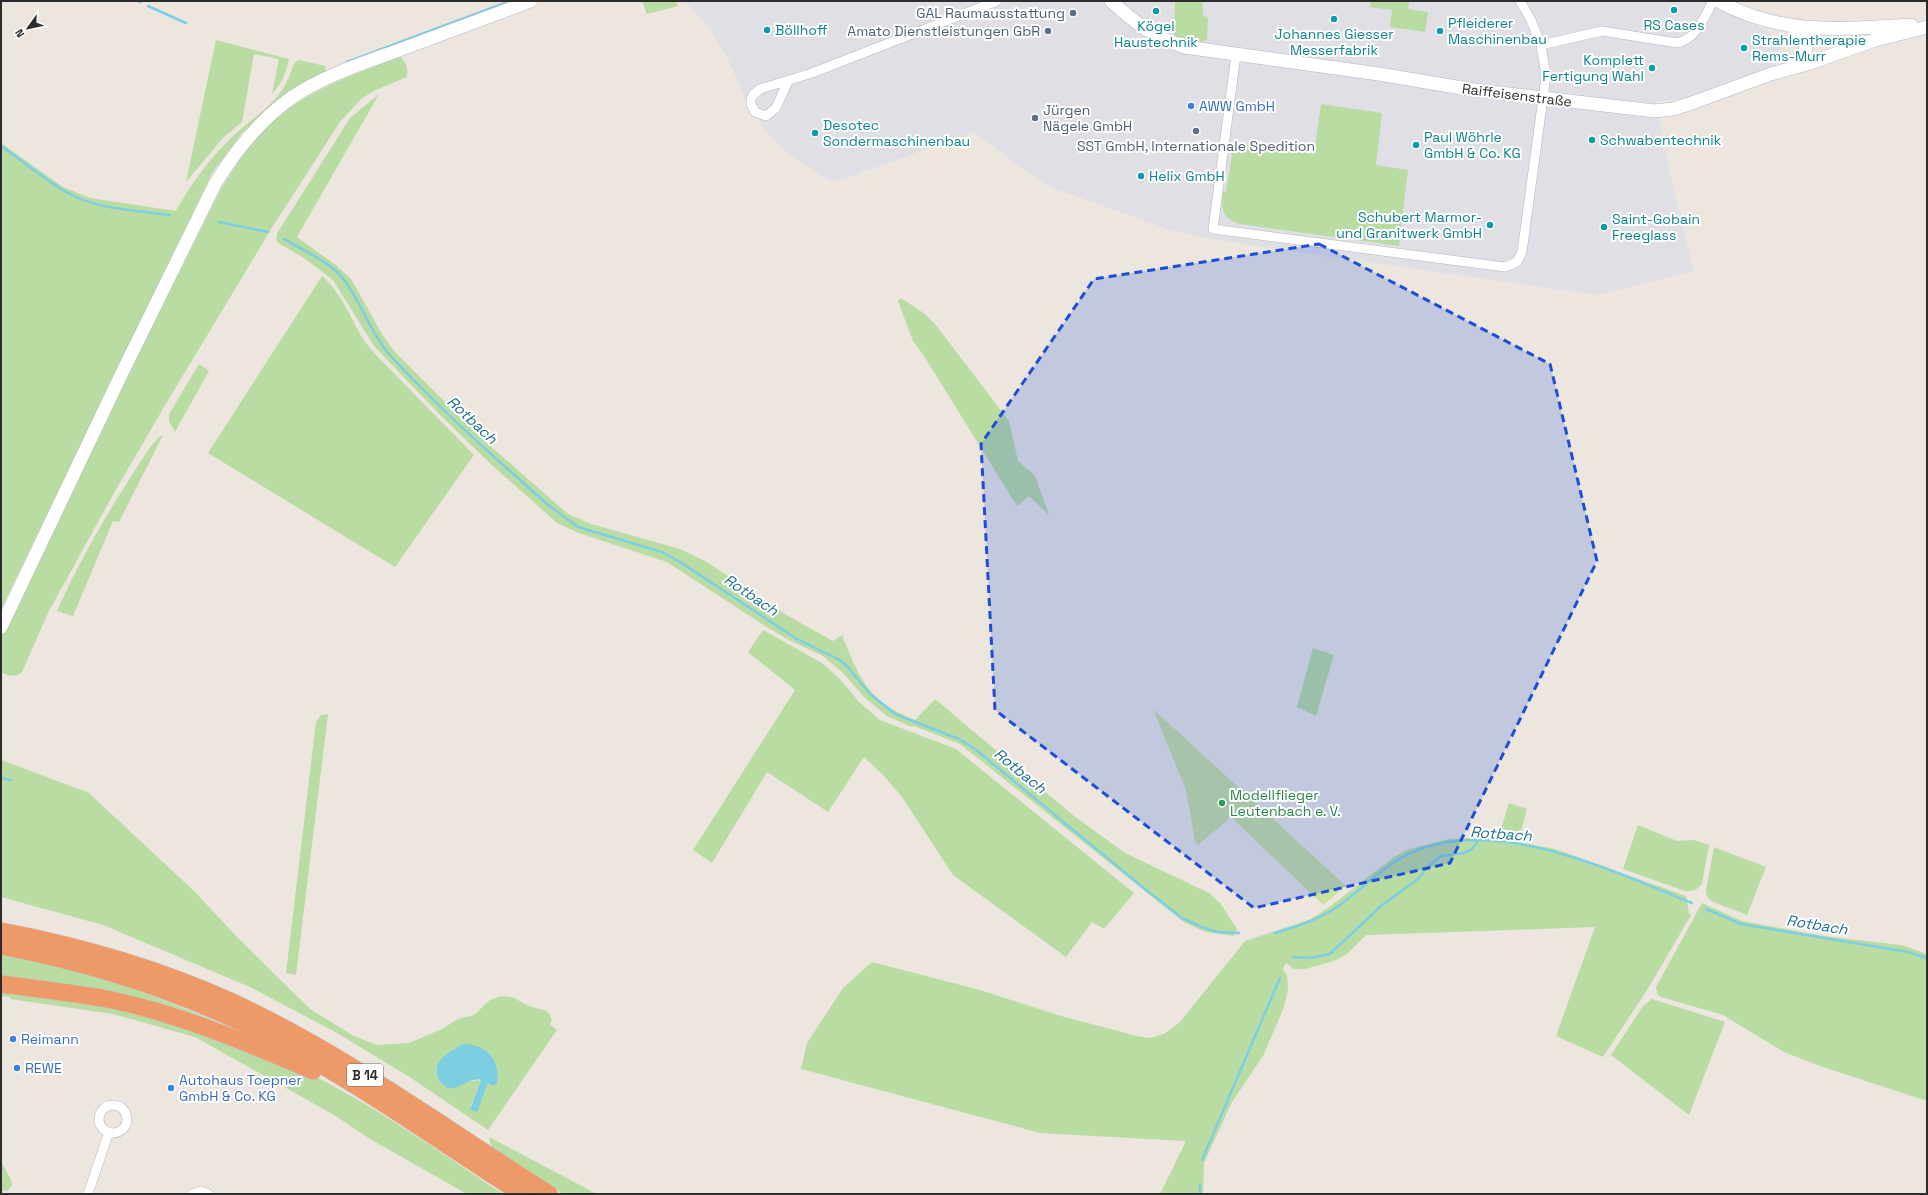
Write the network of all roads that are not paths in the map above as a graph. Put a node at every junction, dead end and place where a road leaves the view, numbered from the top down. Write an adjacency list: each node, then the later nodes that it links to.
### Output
1 (531, 1): 14 (main road)
2 (997, 1): 12 (street)
3 (1111, 1): 10 (main road, Raiffeisenstraße)
4 (1520, 1): 9 (street)
5 (1713, 1): 9 (street)
6 (1718, 1): 8 (main road)
7 (1927, 25): 8 (main road); 11 (main road, Raiffeisenstraße)
8 (1792, 27): 11 (main road)
9 (1541, 45): 13 (street)
10 (1236, 55): 13 (main road, Raiffeisenstraße); 13 (street)
11 (1788, 68): 13 (main road, Raiffeisenstraße)
12 (788, 80)
13 (1544, 98)
14 (1, 627)
15 (1, 932): 24 (highway, B 14)
16 (1, 946): 18 (highway, B 14)
17 (1, 984): 18 (highway)
18 (338, 1074): 23 (highway, B 14)
19 (109, 1132): 20 (street)
20 (88, 1194)
21 (192, 1194): 22 (street)
22 (209, 1194)
23 (522, 1194)
24 (549, 1194)

